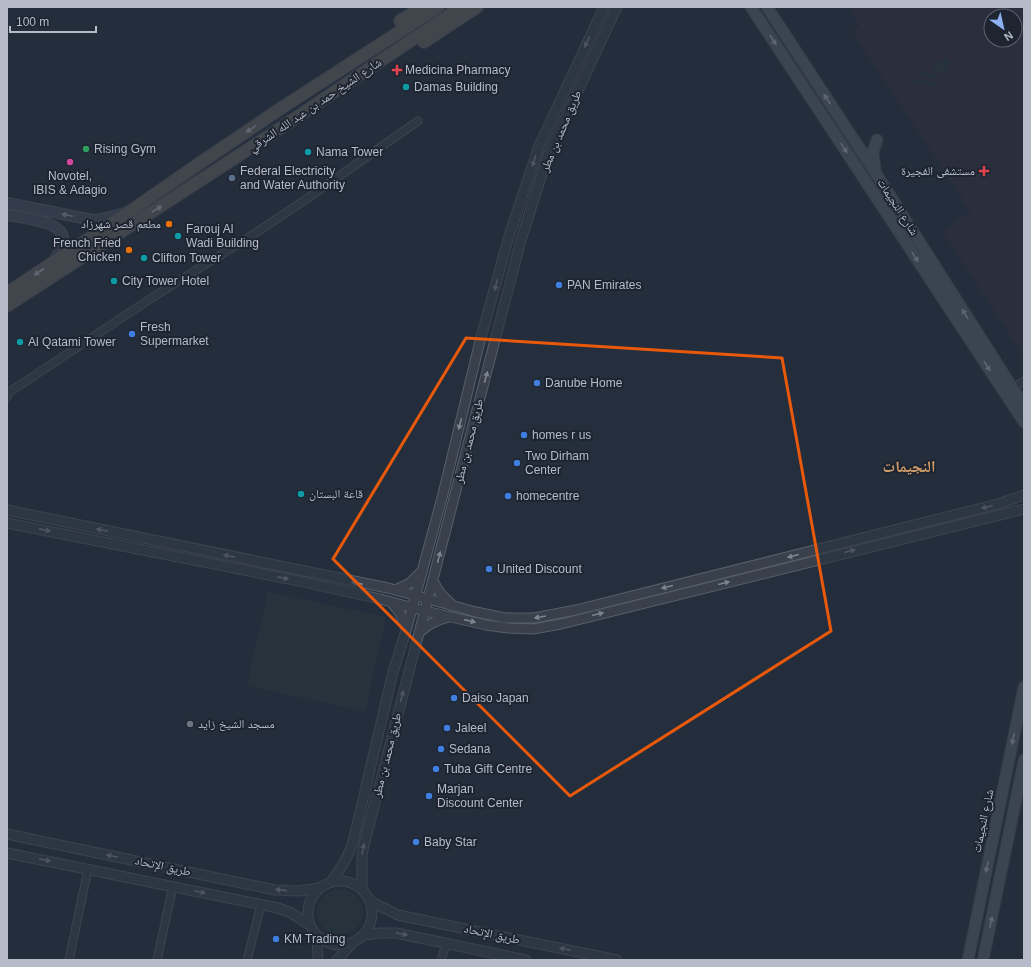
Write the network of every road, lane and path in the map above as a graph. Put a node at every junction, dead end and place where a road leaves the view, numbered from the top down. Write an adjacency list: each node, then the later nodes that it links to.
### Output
1 (422, 7): 9 (highway)
2 (438, 7): 9 (highway, شارع الشيخ حمد بن عبد الله الشرقي)
3 (461, 7): 11 (highway, شارع الشيخ حمد بن عبد الله الشرقي)
4 (477, 7): 11 (highway)
5 (604, 7): 35 (street, طريق محمد بن مطر, one-way to 35)
6 (617, 7): 37 (street, طريق محمد بن مطر, one-way to 6)
7 (751, 7): 26 (main road, شارع النجيمات, one-way to 26)
8 (767, 7): 13 (main road, شارع النجيمات, one-way to 8)
9 (283, 107): 16 (highway, شارع الشيخ حمد بن عبد الله الشرقي, one-way to 16)
10 (418, 121): 24 (street)
11 (264, 139): 21 (highway, شارع الشيخ حمد بن عبد الله الشرقي, one-way to 11)
12 (877, 140): 13 (main road)
13 (875, 172): 23 (main road, شارع النجيمات, one-way to 13)
14 (7, 203): 15 (main road)
15 (40, 210): 16 (main road, one-way to 15); 18 (main road)
16 (132, 210): 19 (highway, شارع الشيخ حمد بن عبد الله الشرقي)
17 (7, 215): 18 (main road)
18 (32, 220): 19 (main road)
19 (53, 263): 20 (highway, شارع الشيخ حمد بن عبد الله الشرقي, one-way to 20)
20 (7, 293)
21 (7, 306)
22 (1024, 381): 23 (street)
23 (1013, 388): 25 (main road, شارع النجيمات)
24 (7, 397)
25 (1024, 406)
26 (1024, 422)
27 (1024, 495): 43 (street, one-way to 43)
28 (1024, 509): 46 (street, one-way to 28)
29 (7, 510): 31 (street)
30 (7, 523): 32 (street, one-way to 32)
31 (75, 524): 32 (street); 33 (street, one-way to 31)
32 (68, 535): 34 (street)
33 (177, 546): 34 (street); 36 (street, one-way to 33)
34 (166, 554): 38 (street, one-way to 38)
35 (422, 571): 39 (street); 40 (street, طريق محمد بن مطر)
36 (310, 573): 38 (street); 39 (street, one-way to 36)
37 (433, 581): 41 (street, طريق محمد بن مطر); 43 (street)
38 (302, 582): 42 (street)
39 (395, 590): 40 (street)
40 (415, 596): 41 (street); 44 (street, طريق محمد بن مطر)
41 (428, 599): 43 (street); 45 (street, طريق محمد بن مطر)
42 (391, 602): 44 (street); 47 (street)
43 (454, 607)
44 (412, 608): 45 (street); 47 (street, طريق محمد بن مطر)
45 (426, 611): 46 (street); 48 (street, طريق محمد بن مطر)
46 (451, 617): 48 (street)
47 (406, 631): 54 (street, طريق محمد بن مطر)
48 (419, 633): 57 (street, طريق محمد بن مطر, one-way to 48)
49 (1024, 687): 73 (main road, شارع النجيمات, one-way to 73)
50 (1024, 760): 74 (main road, one-way to 50)
51 (7, 834): 56 (street, طريق اﻹتحاد, one-way to 51)
52 (7, 853): 53 (street, طريق اﻹتحاد, one-way to 53)
53 (88, 869): 55 (street, طريق اﻹتحاد); 65 (street)
54 (331, 882): 56 (street); 57 (street)
55 (173, 886): 59 (street, طريق اﻹتحاد, one-way to 59); 66 (street)
56 (320, 888): 60 (street)
57 (362, 888): 58 (street)
58 (370, 900): 62 (street); 72 (street, طريق اﻹتحاد, one-way to 58)
59 (261, 905): 60 (street, طريق اﻹتحاد); 67 (street)
60 (310, 925): 61 (street)
61 (317, 935): 63 (street); 68 (street)
62 (363, 936): 63 (street); 64 (street, طريق اﻹتحاد, one-way to 64)
63 (353, 942): 69 (street)
64 (446, 944): 70 (street); 71 (street, طريق اﻹتحاد)
65 (69, 960)
66 (157, 960)
67 (246, 960)
68 (318, 960)
69 (337, 960)
70 (441, 960)
71 (526, 960)
72 (617, 960)
73 (968, 960)
74 (983, 960)

